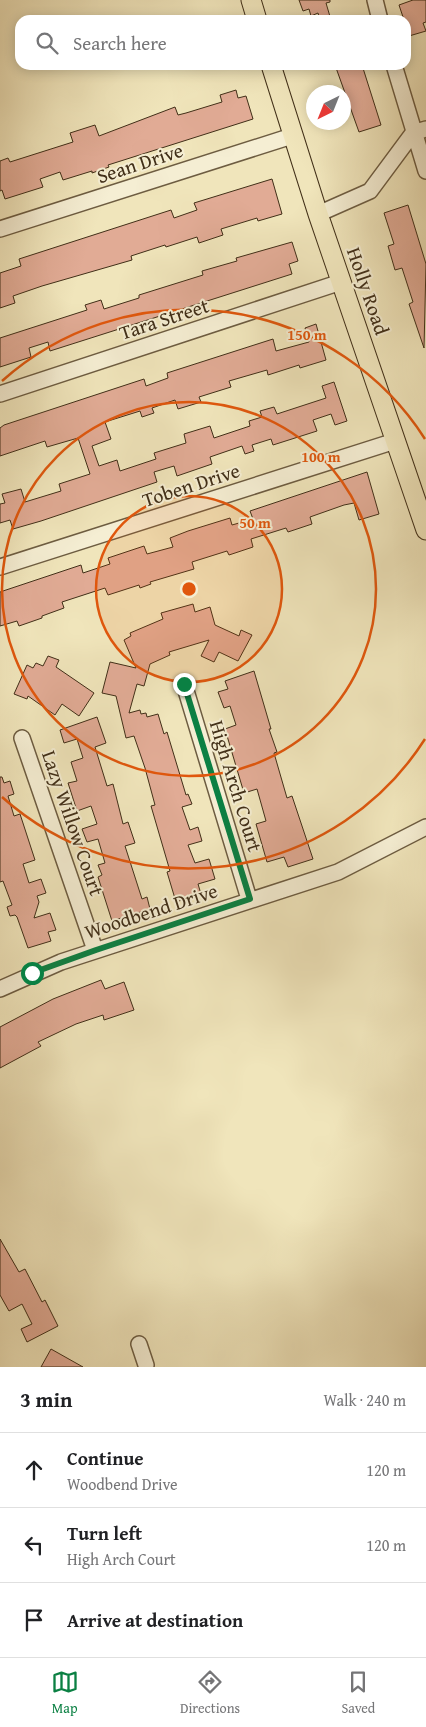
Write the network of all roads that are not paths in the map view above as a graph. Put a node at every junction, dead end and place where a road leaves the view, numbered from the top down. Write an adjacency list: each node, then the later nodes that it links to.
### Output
1 (251, 0): 3 (main road)
2 (375, 0): 4 (street)
3 (256, 15)
4 (379, 15)
5 (272, 70): 8 (main road, Holly Road)
6 (396, 70): 7 (street)
7 (420, 131): 9 (street); 10 (street)
8 (292, 136): 10 (main road, Holly Road); 11 (street, Sean Drive)
9 (426, 171)
10 (318, 214): 12 (main road, Holly Road)
11 (0, 229)
12 (341, 282): 13 (street, Tara Street); 14 (main road, Holly Road)
13 (0, 394)
14 (395, 441): 15 (main road, Holly Road); 16 (street, Toben Drive)
15 (426, 530)
16 (0, 567)
17 (184, 684): 20 (street, High Arch Court)
18 (22, 738): 21 (street, Lazy Willow Court)
19 (426, 828): 20 (street, Woodbend Drive)
20 (250, 899): 21 (street, Woodbend Drive)
21 (96, 950): 22 (street, Woodbend Drive)
22 (0, 989)
23 (139, 1344): 24 (street)
24 (146, 1365)

